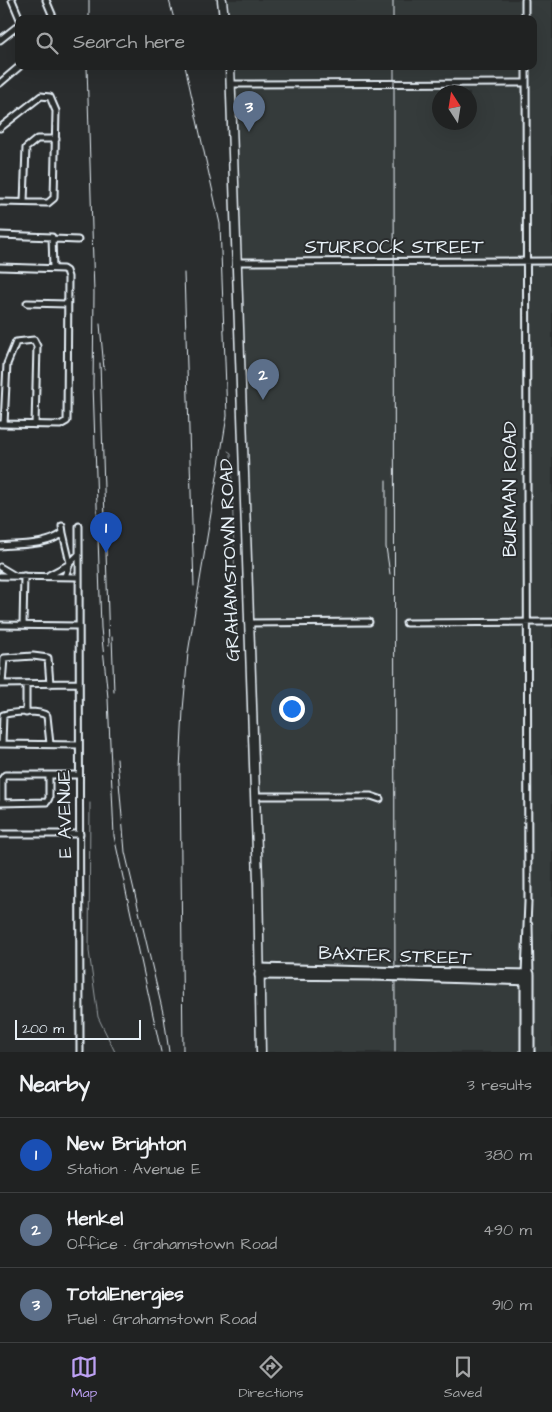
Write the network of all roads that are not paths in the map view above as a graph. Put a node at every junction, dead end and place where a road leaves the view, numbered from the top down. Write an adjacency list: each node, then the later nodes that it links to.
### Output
1 (12, 0): 5 (street)
2 (46, 0): 6 (street)
3 (222, 0): 7 (main road)
4 (525, 0): 8 (street)
5 (18, 15)
6 (52, 15)
7 (224, 15)
8 (526, 15)
9 (15, 27): 10 (street)
10 (0, 40)
11 (15, 70): 14 (street)
12 (230, 70): 16 (main road, GRAHAMSTOWN ROAD)
13 (526, 70): 15 (street, BURMAN ROAD)
14 (0, 83)
15 (526, 83): 16 (street); 26 (street, BURMAN ROAD)
16 (231, 84): 25 (main road, GRAHAMSTOWN ROAD)
17 (0, 128): 18 (street)
18 (56, 139): 20 (street); 20 (street)
19 (0, 202): 20 (street)
20 (24, 202)
21 (0, 235): 22 (street)
22 (54, 239): 23 (street); 28 (street)
23 (78, 240)
24 (552, 261): 26 (street, STURROCK STREET)
25 (237, 262): 26 (street, STURROCK STREET); 48 (main road, GRAHAMSTOWN ROAD)
26 (526, 262): 50 (street, BURMAN ROAD)
27 (0, 267): 28 (street)
28 (53, 268): 30 (street)
29 (27, 303): 30 (street)
30 (67, 304): 32 (street)
31 (2, 424): 32 (street); 32 (street)
32 (35, 424)
33 (62, 526): 35 (street)
34 (79, 526): 37 (street, E AVENUE)
35 (63, 533): 36 (street); 38 (street)
36 (0, 546)
37 (78, 555): 38 (street); 45 (street, E AVENUE)
38 (69, 564): 43 (street); 44 (street)
39 (0, 567): 41 (street)
40 (0, 576): 41 (street)
41 (15, 576): 42 (street)
42 (24, 576): 43 (street); 52 (street)
43 (48, 576): 44 (street)
44 (65, 576): 45 (street)
45 (78, 577): 53 (street, E AVENUE)
46 (369, 622): 48 (street)
47 (552, 622): 50 (street)
48 (248, 623): 64 (main road, GRAHAMSTOWN ROAD)
49 (406, 623): 50 (street)
50 (527, 623): 70 (street, BURMAN ROAD)
51 (0, 625): 52 (street)
52 (23, 625): 53 (street)
53 (78, 626): 54 (street, E AVENUE)
54 (79, 683): 57 (street); 61 (street, E AVENUE)
55 (1, 684): 56 (street); 57 (street)
56 (26, 684): 57 (street); 58 (street)
57 (50, 684)
58 (26, 713): 59 (street); 60 (street)
59 (1, 744): 60 (street)
60 (50, 744): 61 (street)
61 (79, 744): 63 (street, E AVENUE)
62 (49, 775): 63 (street); 66 (street); 66 (street)
63 (79, 775): 68 (street, E AVENUE)
64 (255, 796): 65 (street); 69 (main road, GRAHAMSTOWN ROAD)
65 (380, 799)
66 (1, 803)
67 (0, 834): 68 (street)
68 (80, 834): 71 (street, E AVENUE)
69 (259, 972): 70 (main road, BAXTER STREET, bridge); 72 (main road, GRAHAMSTOWN ROAD)
70 (528, 978): 73 (main road, BURMAN ROAD); 74 (main road, BURMAN ROAD)
71 (80, 1052)
72 (261, 1052)
73 (525, 1052)
74 (530, 1052)

